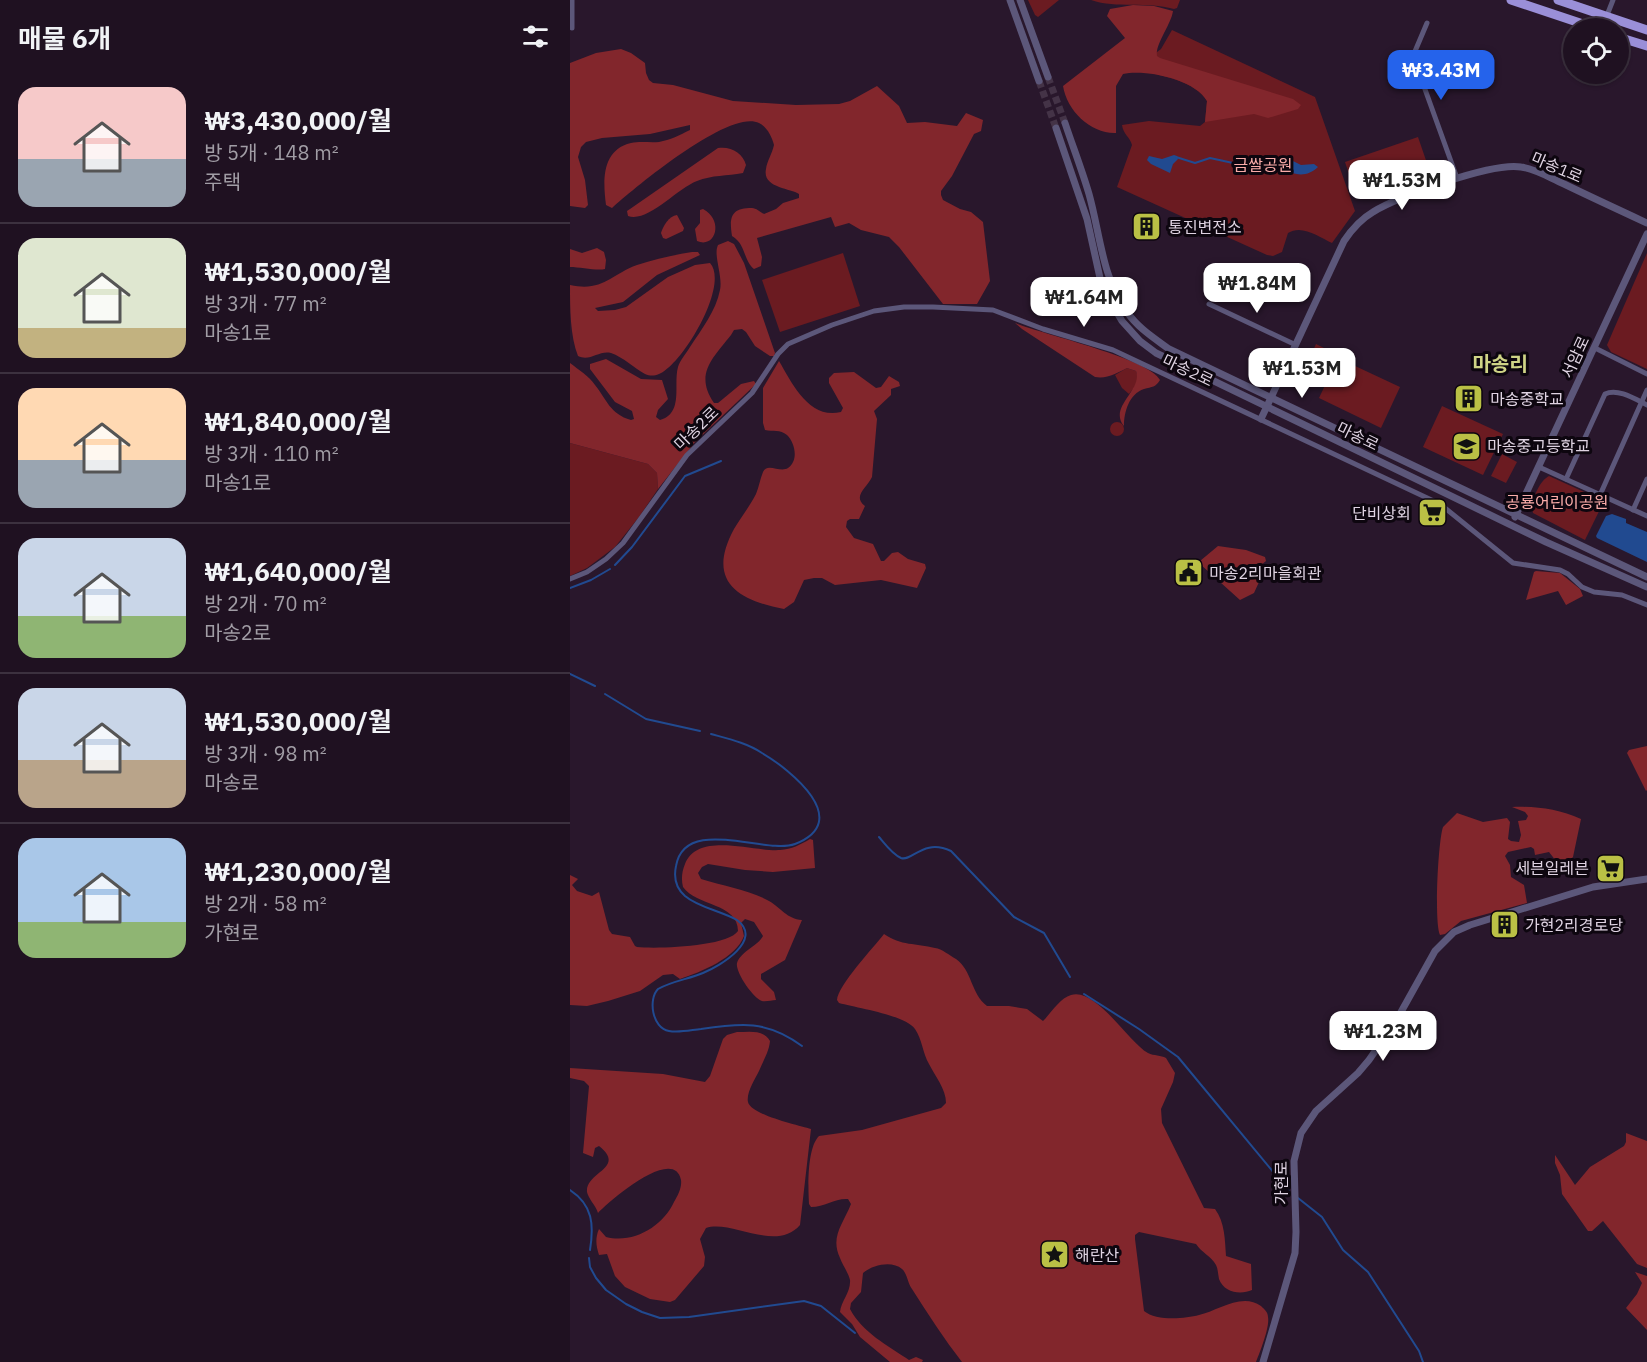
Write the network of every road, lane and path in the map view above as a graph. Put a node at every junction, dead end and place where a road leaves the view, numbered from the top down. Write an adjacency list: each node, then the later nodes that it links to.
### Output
1 (572, 0): 10 (street)
2 (1010, 0): 15 (street)
3 (1020, 0): 14 (street)
4 (1511, 0): 8 (main road)
5 (1558, 0): 7 (main road)
6 (1613, 0): 7 (street)
7 (1606, 17): 11 (main road)
8 (1565, 18)
9 (1427, 23): 18 (street)
10 (572, 28)
11 (1647, 30)
12 (1629, 40): 13 (main road)
13 (1647, 46)
14 (1048, 77)
15 (1039, 81)
16 (1065, 123): 26 (street, 마송로)
17 (1056, 128): 28 (street, 마송로)
18 (1457, 178): 19 (street, 마송1로); 22 (street, 마송1로)
19 (1647, 223)
20 (1647, 234): 23 (street, 서암로)
21 (1209, 304): 22 (street)
22 (1296, 345): 26 (street, 마송1로)
23 (1594, 348): 24 (street); 30 (street, 서암로)
24 (1647, 374)
25 (1647, 390): 27 (street)
26 (1271, 398): 28 (street, 마송1로); 35 (street, 마송로)
27 (1644, 403): 31 (street); 33 (street)
28 (1268, 406): 29 (street, 마송1로); 37 (street, 마송로)
29 (1261, 419): 39 (street, 마송2로); 41 (street, 마송2로)
30 (1539, 467): 31 (street); 35 (street, 서암로)
31 (1566, 479): 33 (street)
32 (1647, 479): 34 (street)
33 (1599, 495): 34 (street)
34 (1633, 510): 36 (street)
35 (1516, 515): 37 (street, 서암로); 38 (street, 마송로)
36 (1647, 516)
37 (1512, 525): 40 (street, 마송로)
38 (1647, 577)
39 (570, 579)
40 (1647, 587)
41 (1647, 605)
42 (1647, 879): 43 (street, 가현로)
43 (1263, 1362)

